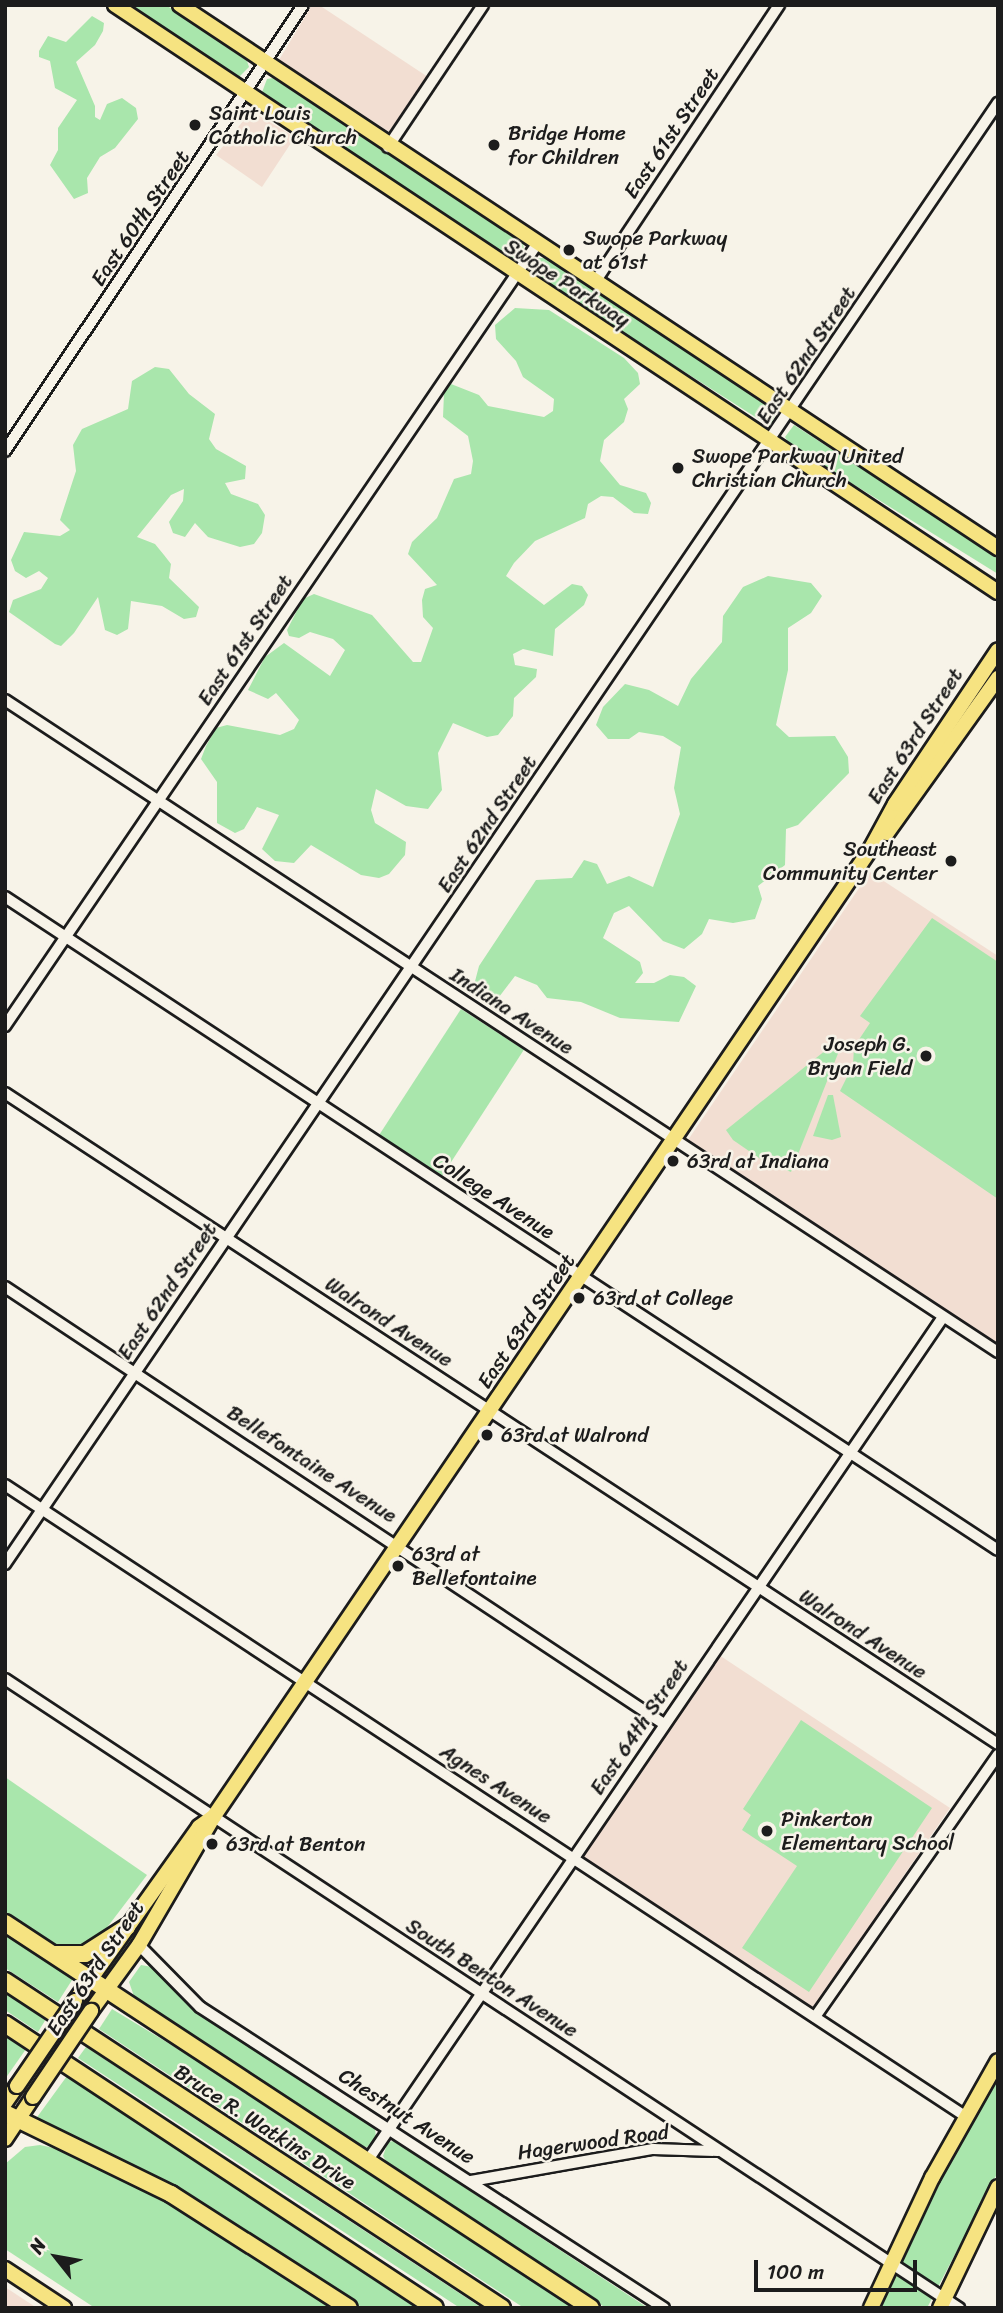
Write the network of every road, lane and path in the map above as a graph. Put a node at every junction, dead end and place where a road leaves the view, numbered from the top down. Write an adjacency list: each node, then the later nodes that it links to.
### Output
1 (115, 5): 7 (main road, Swope Parkway)
2 (180, 5): 6 (main road, Swope Parkway)
3 (303, 5): 6 (street, East 60th Street)
4 (483, 5): 9 (street)
5 (779, 5): 12 (street, East 61st Street)
6 (264, 64): 7 (street, East 60th Street); 9 (main road, Swope Parkway)
7 (247, 95): 11 (main road, Swope Parkway); 15 (street, East 60th Street)
8 (998, 103): 13 (street, East 62nd Street)
9 (388, 147): 10 (main road, Swope Parkway)
10 (537, 244): 11 (street, East 61st Street); 12 (main road, Swope Parkway)
11 (516, 275): 14 (main road, Swope Parkway); 21 (street, East 61st Street)
12 (595, 282): 13 (main road, Swope Parkway)
13 (793, 411): 14 (street, East 62nd Street); 16 (main road, Swope Parkway)
14 (771, 443): 17 (main road, Swope Parkway); 25 (street, East 62nd Street)
15 (5, 451)
16 (998, 548)
17 (998, 592)
18 (998, 650): 22 (main road, East 63rd Street)
19 (998, 678): 22 (main road, East 63rd Street)
20 (5, 700): 21 (street, Indiana Avenue)
21 (158, 801): 24 (street, East 61st Street); 25 (street, Indiana Avenue)
22 (871, 848): 29 (main road, East 63rd Street)
23 (5, 897): 24 (street, College Avenue)
24 (66, 937): 26 (street, East 61st Street); 28 (street, College Avenue)
25 (412, 968): 28 (street, East 62nd Street); 29 (street, Indiana Avenue)
26 (5, 1026)
27 (5, 1093): 30 (street, Walrond Avenue)
28 (319, 1104): 30 (street, East 62nd Street); 31 (street, College Avenue)
29 (674, 1140): 31 (main road, East 63rd Street); 33 (street, Indiana Avenue)
30 (227, 1238): 35 (street, East 62nd Street); 36 (street, Walrond Avenue)
31 (581, 1277): 36 (main road, East 63rd Street); 37 (street, College Avenue)
32 (5, 1287): 35 (street, Bellefontaine Avenue)
33 (943, 1317): 34 (street, Indiana Avenue); 37 (street, East 64th Street)
34 (998, 1352)
35 (135, 1372): 39 (street, East 62nd Street); 40 (street, Bellefontaine Avenue)
36 (489, 1411): 40 (main road, East 63rd Street); 43 (street, Walrond Avenue)
37 (849, 1453): 41 (street, College Avenue); 43 (street, East 64th Street)
38 (5, 1485): 39 (street, Agnes Avenue)
39 (42, 1509): 42 (street, East 62nd Street); 45 (street, Agnes Avenue)
40 (399, 1544): 45 (main road, East 63rd Street); 46 (street, Bellefontaine Avenue)
41 (998, 1550)
42 (5, 1564)
43 (757, 1588): 46 (street, East 64th Street); 47 (street, Walrond Avenue)
44 (5, 1679): 49 (street, South Benton Avenue)
45 (305, 1681): 49 (main road, East 63rd Street); 50 (street, Agnes Avenue)
46 (664, 1724): 50 (street, East 64th Street)
47 (998, 1744)
48 (998, 1755): 59 (street)
49 (214, 1816): 52 (main road, East 63rd Street); 53 (main road, East 63rd Street); 58 (street, South Benton Avenue)
50 (573, 1858): 58 (street, East 64th Street); 59 (street, Agnes Avenue)
51 (5, 1923): 54 (highway)
52 (127, 1927): 54 (highway); 55 (main road, East 63rd Street)
53 (139, 1945): 57 (main road, East 63rd Street); 65 (street, Chestnut Avenue)
54 (51, 1954): 55 (highway)
55 (89, 1980): 57 (highway); 62 (main road, East 63rd Street, bridge)
56 (5, 1981): 77 (highway, Bruce R. Watkins Drive)
57 (105, 1992): 64 (main road, East 63rd Street, bridge); 68 (highway)
58 (483, 1995): 65 (street, East 64th Street); 67 (street, South Benton Avenue)
59 (815, 2017): 63 (street, Agnes Avenue)
60 (5, 2024): 76 (highway)
61 (998, 2061): 63 (main road)
62 (5, 2103)
63 (965, 2116): 71 (main road)
64 (11, 2117): 66 (main road, East 63rd Street); 75 (highway)
65 (392, 2129): 68 (street, East 64th Street); 69 (street, Chestnut Avenue)
66 (5, 2139)
67 (720, 2151): 69 (street, Hagerwood Road); 71 (street, South Benton Avenue)
68 (368, 2160): 78 (highway)
69 (471, 2181): 79 (street, Chestnut Avenue)
70 (998, 2187): 73 (main road)
71 (890, 2263): 73 (street, South Benton Avenue); 80 (main road)
72 (5, 2269): 74 (main road)
73 (942, 2303): 81 (street, South Benton Avenue)
74 (64, 2308)
75 (349, 2308)
76 (435, 2308)
77 (502, 2308)
78 (591, 2308)
79 (664, 2308)
80 (871, 2308)
81 (959, 2308)

